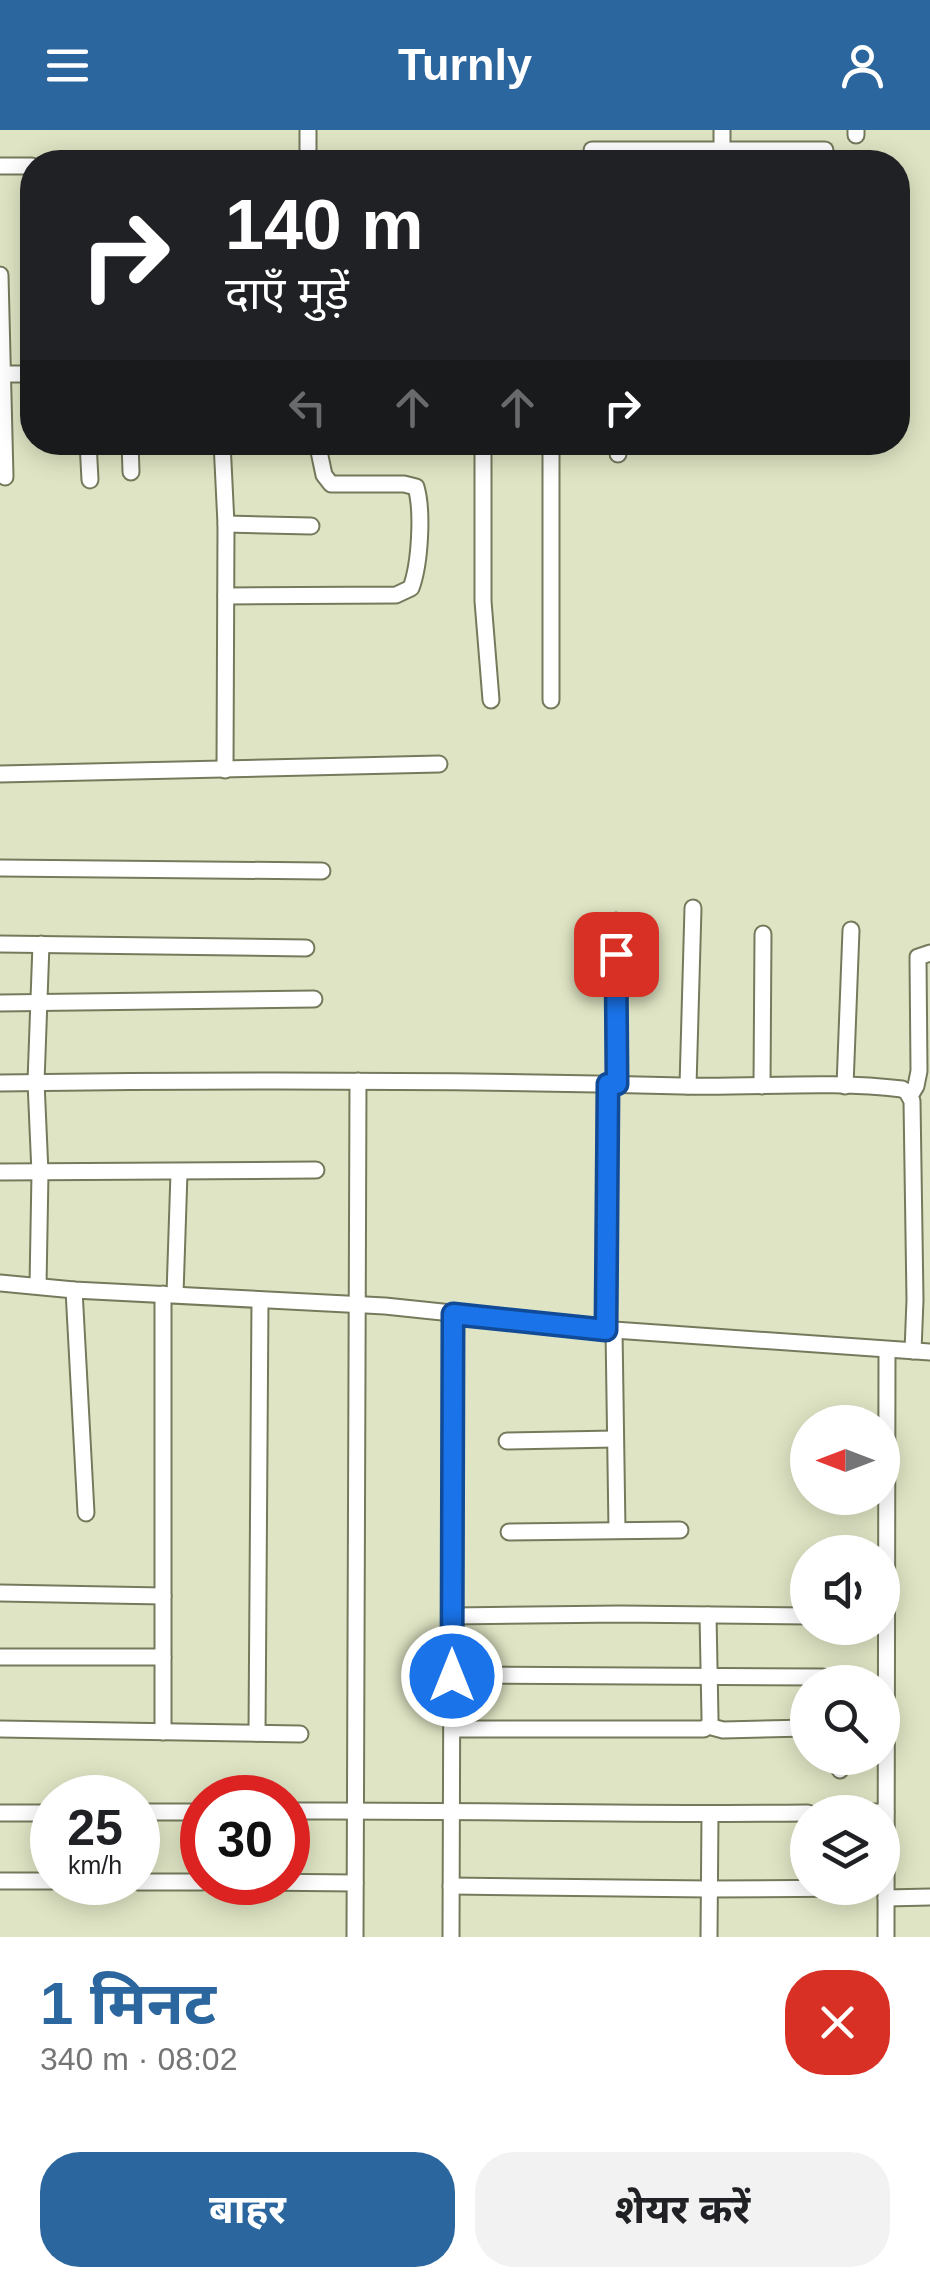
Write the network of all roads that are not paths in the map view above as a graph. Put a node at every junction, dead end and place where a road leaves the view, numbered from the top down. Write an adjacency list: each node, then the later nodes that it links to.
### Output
1 (0, 275): 2 (street)
2 (1, 374): 10 (street)
3 (89, 455): 11 (street)
4 (130, 455): 9 (street)
5 (223, 455): 12 (street)
6 (320, 455): 14 (street)
7 (482, 455): 15 (street)
8 (550, 455): 16 (street)
9 (131, 472)
10 (5, 476)
11 (90, 480)
12 (226, 524): 13 (street); 14 (street)
13 (310, 526)
14 (226, 596): 18 (street)
15 (491, 700)
16 (552, 700)
17 (438, 764): 18 (street)
18 (225, 770): 19 (street)
19 (0, 774)
20 (0, 868): 21 (street)
21 (322, 872)
22 (693, 908): 37 (street)
23 (616, 922): 36 (street)
24 (851, 930): 39 (street)
25 (763, 934): 38 (street)
26 (0, 944): 27 (street)
27 (41, 944): 28 (street); 32 (street)
28 (306, 948)
29 (930, 954): 40 (street)
30 (314, 999): 32 (street)
31 (0, 1003): 32 (street)
32 (40, 1003): 34 (street)
33 (358, 1080): 34 (street); 36 (street); 50 (street)
34 (36, 1082): 35 (street); 43 (street)
35 (0, 1083)
36 (613, 1084): 37 (street); 52 (street)
37 (688, 1086): 38 (street)
38 (762, 1086): 39 (street)
39 (845, 1086): 40 (street)
40 (910, 1096): 54 (street)
41 (316, 1170): 44 (street)
42 (0, 1172): 43 (street)
43 (40, 1173): 44 (street); 46 (street)
44 (179, 1173): 48 (street)
45 (0, 1283): 46 (street)
46 (38, 1286): 47 (street)
47 (74, 1290): 48 (street); 57 (street)
48 (169, 1294): 49 (street); 62 (street)
49 (260, 1300): 50 (street); 76 (street)
50 (357, 1305): 51 (street); 81 (street)
51 (453, 1314): 52 (street); 64 (street)
52 (610, 1330): 53 (street); 55 (street)
53 (888, 1350): 54 (street); 78 (street)
54 (922, 1352)
55 (615, 1439): 56 (street); 58 (street)
56 (507, 1441)
57 (86, 1514)
58 (616, 1530): 59 (street); 60 (street)
59 (680, 1530)
60 (509, 1532)
61 (0, 1593): 62 (street)
62 (163, 1596): 66 (street)
63 (708, 1615): 64 (street); 65 (street); 70 (street)
64 (452, 1616): 68 (street)
65 (790, 1616)
66 (163, 1656): 67 (street); 75 (street)
67 (0, 1657)
68 (452, 1676): 70 (street); 73 (street)
69 (790, 1677): 70 (street)
70 (709, 1678): 71 (street)
71 (708, 1726): 72 (street); 73 (street)
72 (790, 1728)
73 (452, 1729): 79 (street)
74 (0, 1730): 75 (street)
75 (163, 1732): 76 (street)
76 (257, 1733): 77 (street)
77 (300, 1734)
78 (886, 1795)
79 (452, 1810): 81 (street); 85 (street); 90 (street)
80 (310, 1811): 81 (street)
81 (355, 1811): 89 (street)
82 (0, 1813): 83 (street)
83 (30, 1813)
84 (790, 1813): 85 (street)
85 (710, 1814): 92 (street)
86 (0, 1881): 87 (street)
87 (30, 1882)
88 (310, 1883): 89 (street)
89 (355, 1883): 96 (street)
90 (451, 1886): 92 (street); 97 (street)
91 (790, 1888): 92 (street)
92 (709, 1889): 98 (street)
93 (900, 1893): 94 (street)
94 (930, 1898)
95 (885, 1905): 99 (street)
96 (355, 1937)
97 (451, 1937)
98 (709, 1937)
99 (886, 1937)

